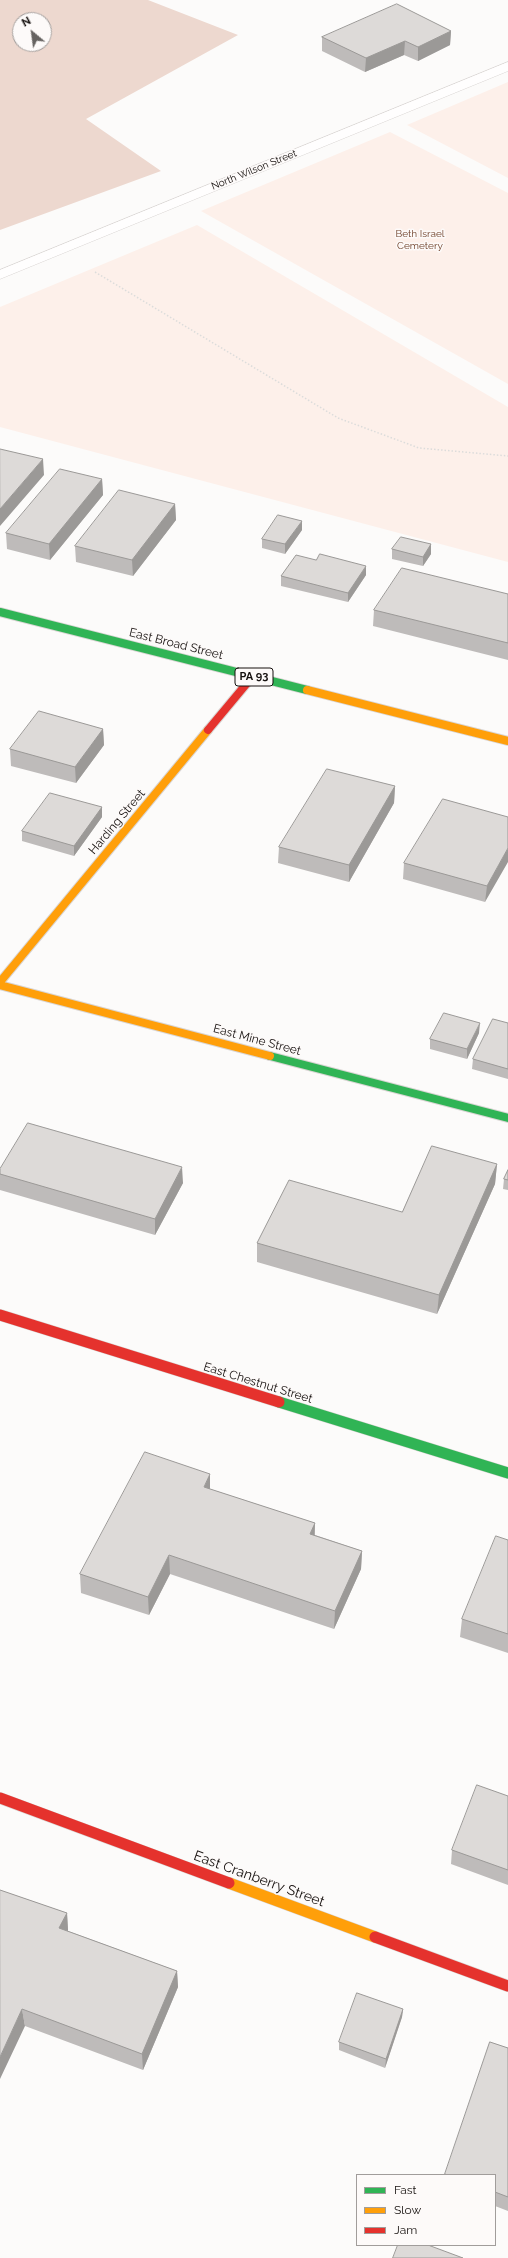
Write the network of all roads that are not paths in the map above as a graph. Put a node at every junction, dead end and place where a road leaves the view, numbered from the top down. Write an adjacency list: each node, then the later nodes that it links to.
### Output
1 (508, 66): 2 (lane, North Wilson Street)
2 (0, 275)
3 (0, 612): 4 (main road, East Broad Street / PA 93)
4 (253, 676): 5 (main road, East Broad Street / PA 93); 6 (main road, Harding Street)
5 (508, 741)
6 (0, 982)
7 (0, 985): 8 (main road, East Mine Street)
8 (508, 1118)
9 (0, 1315): 10 (main road, East Chestnut Street)
10 (508, 1473)
11 (0, 1798): 12 (main road, East Cranberry Street)
12 (508, 1986)

